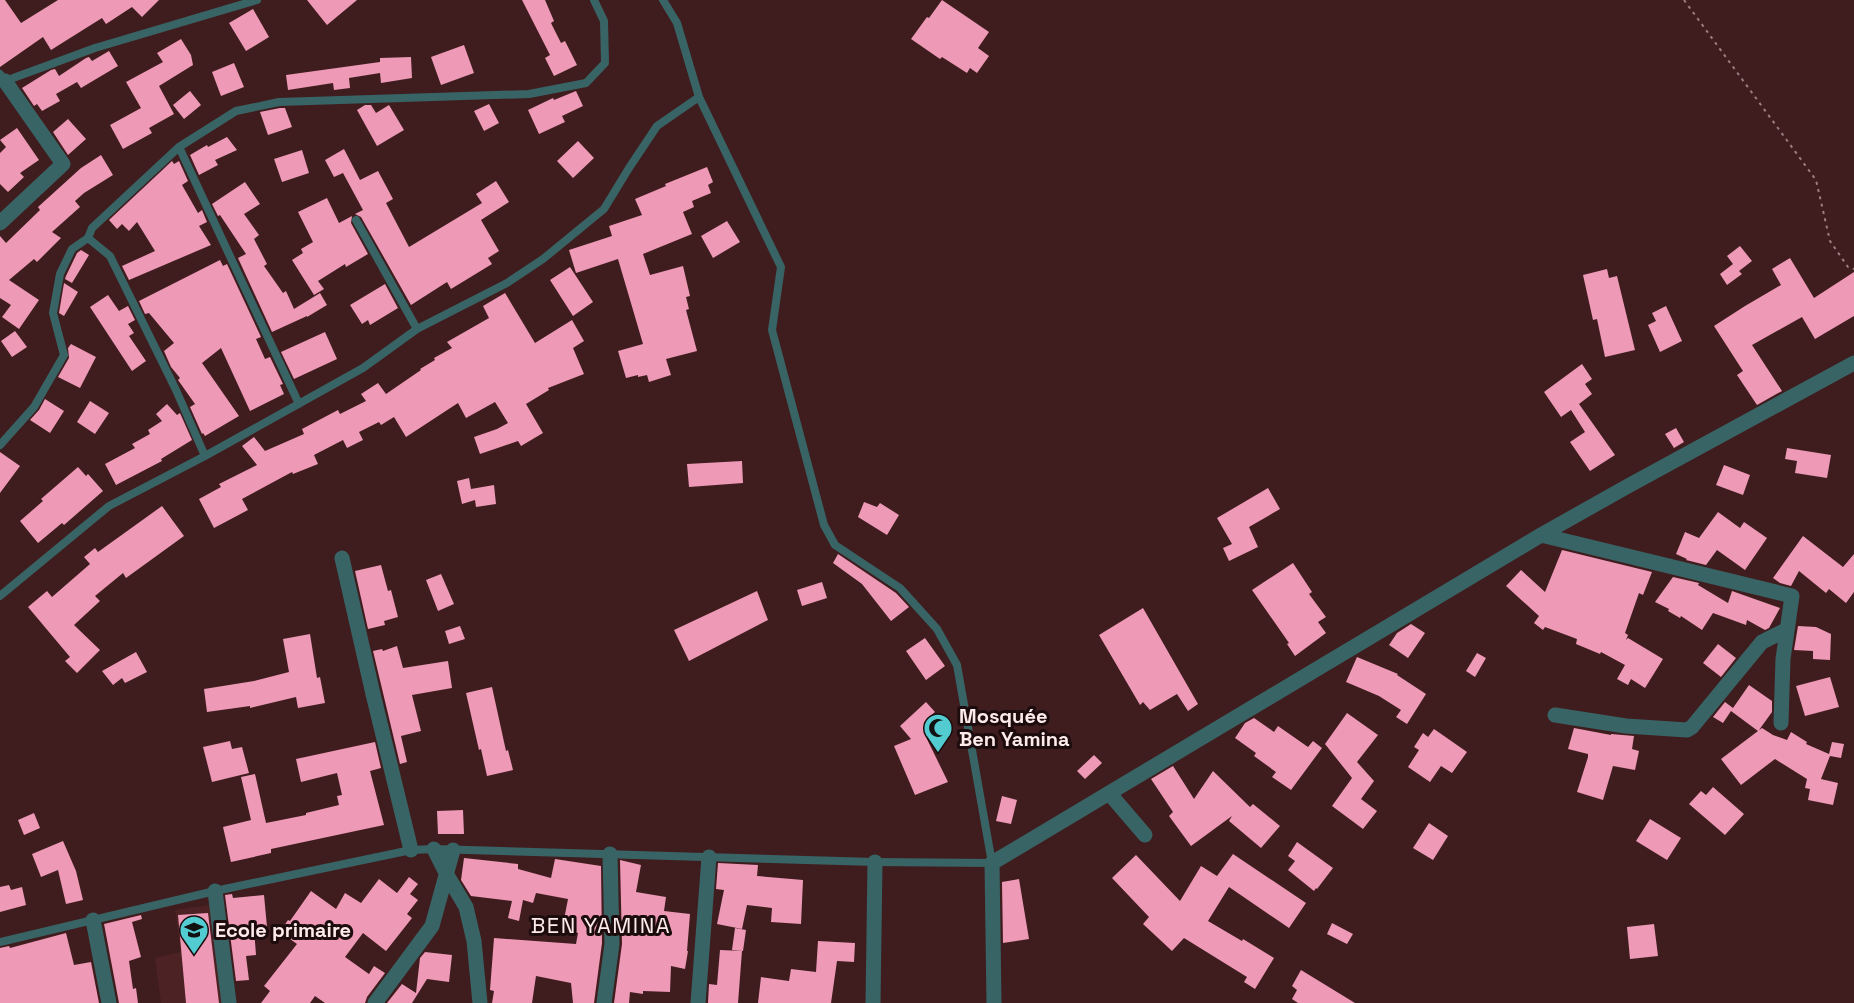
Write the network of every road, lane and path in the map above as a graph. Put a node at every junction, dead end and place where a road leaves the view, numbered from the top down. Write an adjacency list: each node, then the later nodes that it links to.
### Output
1 (257, 0): 5 (lane)
2 (594, 0): 7 (lane)
3 (663, 0): 6 (lane)
4 (1684, 0): 11 (path)
5 (2, 77): 9 (street)
6 (699, 97): 12 (lane); 31 (lane)
7 (179, 147): 10 (lane); 14 (lane)
8 (356, 220): 12 (lane)
9 (0, 223)
10 (88, 238): 15 (lane); 16 (lane)
11 (1854, 269)
12 (417, 329): 14 (lane)
13 (1854, 363): 17 (street)
14 (299, 404): 16 (lane)
15 (0, 445)
16 (205, 456): 19 (lane)
17 (1541, 535): 20 (street); 23 (street)
18 (342, 558): 26 (street)
19 (0, 596)
20 (1786, 630): 21 (street); 22 (street)
21 (1555, 715)
22 (1781, 723)
23 (1109, 793): 24 (street); 31 (street)
24 (1145, 835)
25 (434, 849): 26 (lane); 27 (lane); 32 (street)
26 (411, 850): 33 (lane)
27 (453, 850): 28 (lane); 32 (street)
28 (610, 854): 29 (lane); 40 (street)
29 (709, 857): 30 (lane); 41 (street)
30 (875, 862): 31 (lane); 42 (street)
31 (992, 863): 43 (street)
32 (447, 875): 38 (street); 39 (street)
33 (215, 891): 34 (lane); 37 (street)
34 (93, 920): 35 (lane); 36 (street)
35 (0, 942)
36 (110, 1003)
37 (229, 1003)
38 (375, 1003)
39 (480, 1003)
40 (604, 1003)
41 (698, 1003)
42 (873, 1003)
43 (994, 1003)

